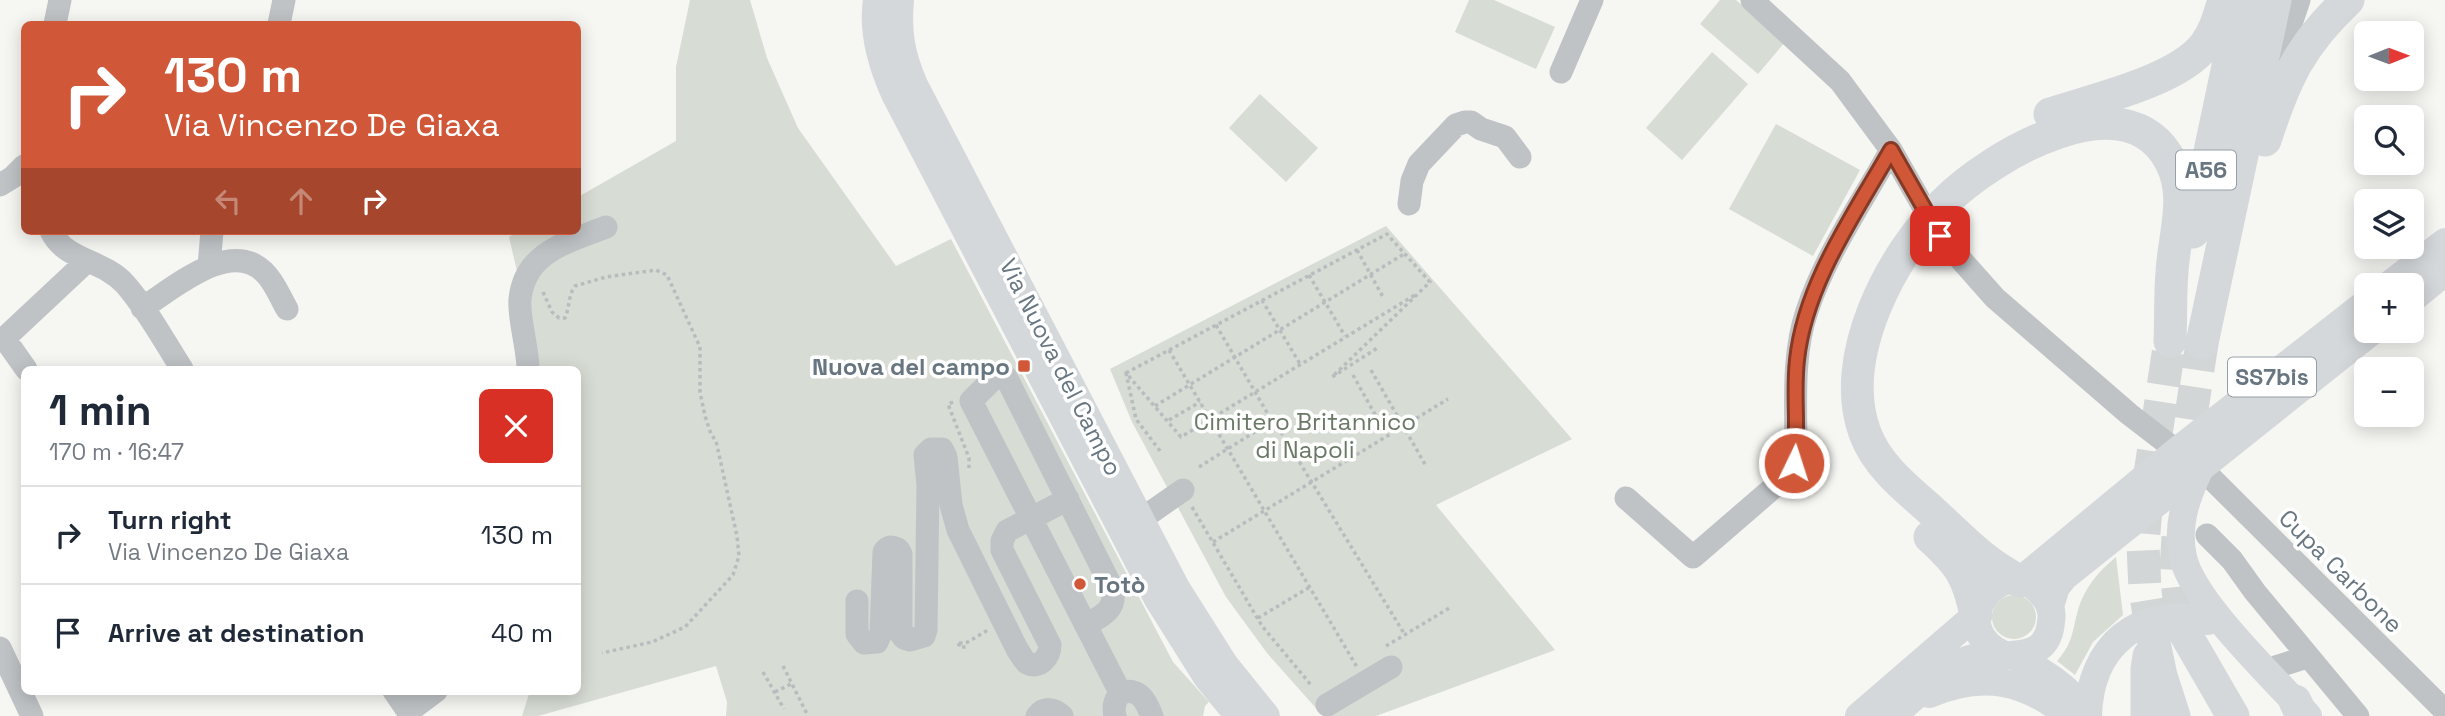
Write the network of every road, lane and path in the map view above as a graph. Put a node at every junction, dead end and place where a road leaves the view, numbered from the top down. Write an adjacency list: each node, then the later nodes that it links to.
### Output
1 (60, 0): 12 (street)
2 (284, 0): 13 (street)
3 (877, 0): 118 (main road, Via Nuova del Campo)
4 (900, 0): 80 (main road, Via Nuova del Campo)
5 (1592, 0): 14 (street)
6 (1752, 0): 15 (street)
7 (2224, 0): 88 (highway)
8 (2242, 0): 46 (highway, A56)
9 (2275, 0): 19 (highway, A56)
10 (2299, 0): 19 (street)
11 (2348, 0): 29 (highway)
12 (56, 21)
13 (280, 21)
14 (1561, 72)
15 (1891, 150): 70 (street); 76 (street)
16 (1520, 157): 20 (street)
17 (21, 171): 18 (street)
18 (0, 185)
19 (2235, 191): 29 (highway, A56)
20 (1409, 204)
21 (606, 227): 28 (street)
22 (54, 235): 27 (street)
23 (212, 235): 30 (street)
24 (2445, 242): 32 (main road)
25 (1357, 250): 26 (path); 33 (path); 34 (path)
26 (1405, 254): 34 (path); 36 (path)
27 (87, 261): 40 (street); 52 (street)
28 (534, 263): 54 (street); 97 (path)
29 (2219, 263): 46 (highway, A56)
30 (209, 266): 40 (street); 41 (street)
31 (2445, 272): 35 (main road)
32 (2405, 273)
33 (1309, 275): 38 (path); 39 (path)
34 (1371, 275): 37 (path); 39 (path)
35 (2424, 289)
36 (1418, 294): 45 (path); 48 (path)
37 (1383, 297)
38 (1262, 300): 43 (path); 44 (path)
39 (1325, 302): 44 (path); 45 (path)
40 (142, 308): 53 (street)
41 (287, 309)
42 (2354, 312): 70 (main road, SS7bis)
43 (1216, 325): 49 (path); 50 (path)
44 (1279, 330): 50 (path); 51 (path)
45 (1345, 336): 51 (path)
46 (2186, 342): 83 (highway)
47 (2357, 343): 73 (main road, SS7bis)
48 (1379, 347)
49 (1169, 350): 56 (path); 58 (path)
50 (1235, 357): 58 (path); 59 (path)
51 (1300, 364): 59 (path)
52 (24, 366)
53 (180, 366)
54 (528, 366)
55 (1371, 370): 66 (path)
56 (1126, 373): 62 (path); 69 (path)
57 (1353, 374): 67 (path)
58 (1189, 384): 61 (path); 62 (path)
59 (1254, 391): 63 (path); 65 (path)
60 (1448, 399): 66 (path)
61 (1200, 402): 63 (path); 64 (path)
62 (1154, 405): 64 (path)
63 (1210, 419): 64 (path); 68 (path)
64 (1168, 421)
65 (1272, 421): 68 (path); 74 (path)
66 (1403, 427): 67 (path); 71 (path)
67 (1387, 436): 74 (path)
68 (1228, 448): 72 (path); 78 (path)
69 (1160, 451)
70 (2177, 452): 83 (main road, SS7bis)
71 (1426, 466)
72 (1199, 467)
73 (2200, 467): 86 (main road, SS7bis); 92 (main road); 117 (street, Cupa Carbone)
74 (1312, 482): 78 (path); 94 (path)
75 (1183, 490): 80 (street); 82 (path)
76 (1626, 498)
77 (1068, 499): 79 (street); 79 (street); 91 (street)
78 (1265, 511): 82 (path); 84 (path)
79 (1031, 518): 90 (street); 91 (street)
80 (1140, 520): 125 (main road, Via Nuova del Campo)
81 (2207, 535): 100 (street)
82 (1213, 542): 89 (path)
83 (2020, 581): 86 (main road); 88 (main road, SS7bis)
84 (1310, 587): 89 (path); 104 (path)
85 (857, 601): 90 (street)
86 (2050, 606): 98 (main road, SS7bis)
87 (1451, 607): 94 (path)
88 (1976, 615): 98 (main road); 126 (main road, SS7bis)
89 (1257, 618): 106 (path)
90 (1002, 621): 95 (path)
91 (1086, 625): 112 (street)
92 (2227, 626): 102 (main road); 128 (main road)
93 (2162, 633): 129 (highway); 130 (highway); 131 (highway); 132 (highway)
94 (1405, 635): 99 (path)
95 (969, 647)
96 (0, 648): 108 (street)
97 (603, 653)
98 (2009, 655): 115 (main road, SS7bis); 128 (main road)
99 (1389, 656): 104 (street)
100 (2307, 657): 102 (street); 133 (street)
101 (783, 666): 105 (path)
102 (2266, 670): 116 (main road)
103 (763, 672): 107 (path)
104 (1366, 682): 113 (street)
105 (792, 684): 107 (path); 121 (path)
106 (1311, 685)
107 (775, 692): 114 (path)
108 (21, 693)
109 (22, 695): 120 (street)
110 (397, 695): 119 (street)
111 (431, 695): 119 (street)
112 (1118, 705): 124 (street)
113 (1327, 705)
114 (784, 709)
115 (1901, 709): 127 (main road)
116 (2301, 711)
117 (2445, 711)
118 (1231, 713)
119 (410, 714)
120 (32, 716)
121 (808, 716)
122 (1037, 716): 123 (street)
123 (1062, 716)
124 (1153, 716)
125 (1266, 716)
126 (1859, 716)
127 (2069, 716)
128 (2088, 716)
129 (2147, 716)
130 (2175, 716)
131 (2206, 716)
132 (2233, 716)
133 (2358, 716)

